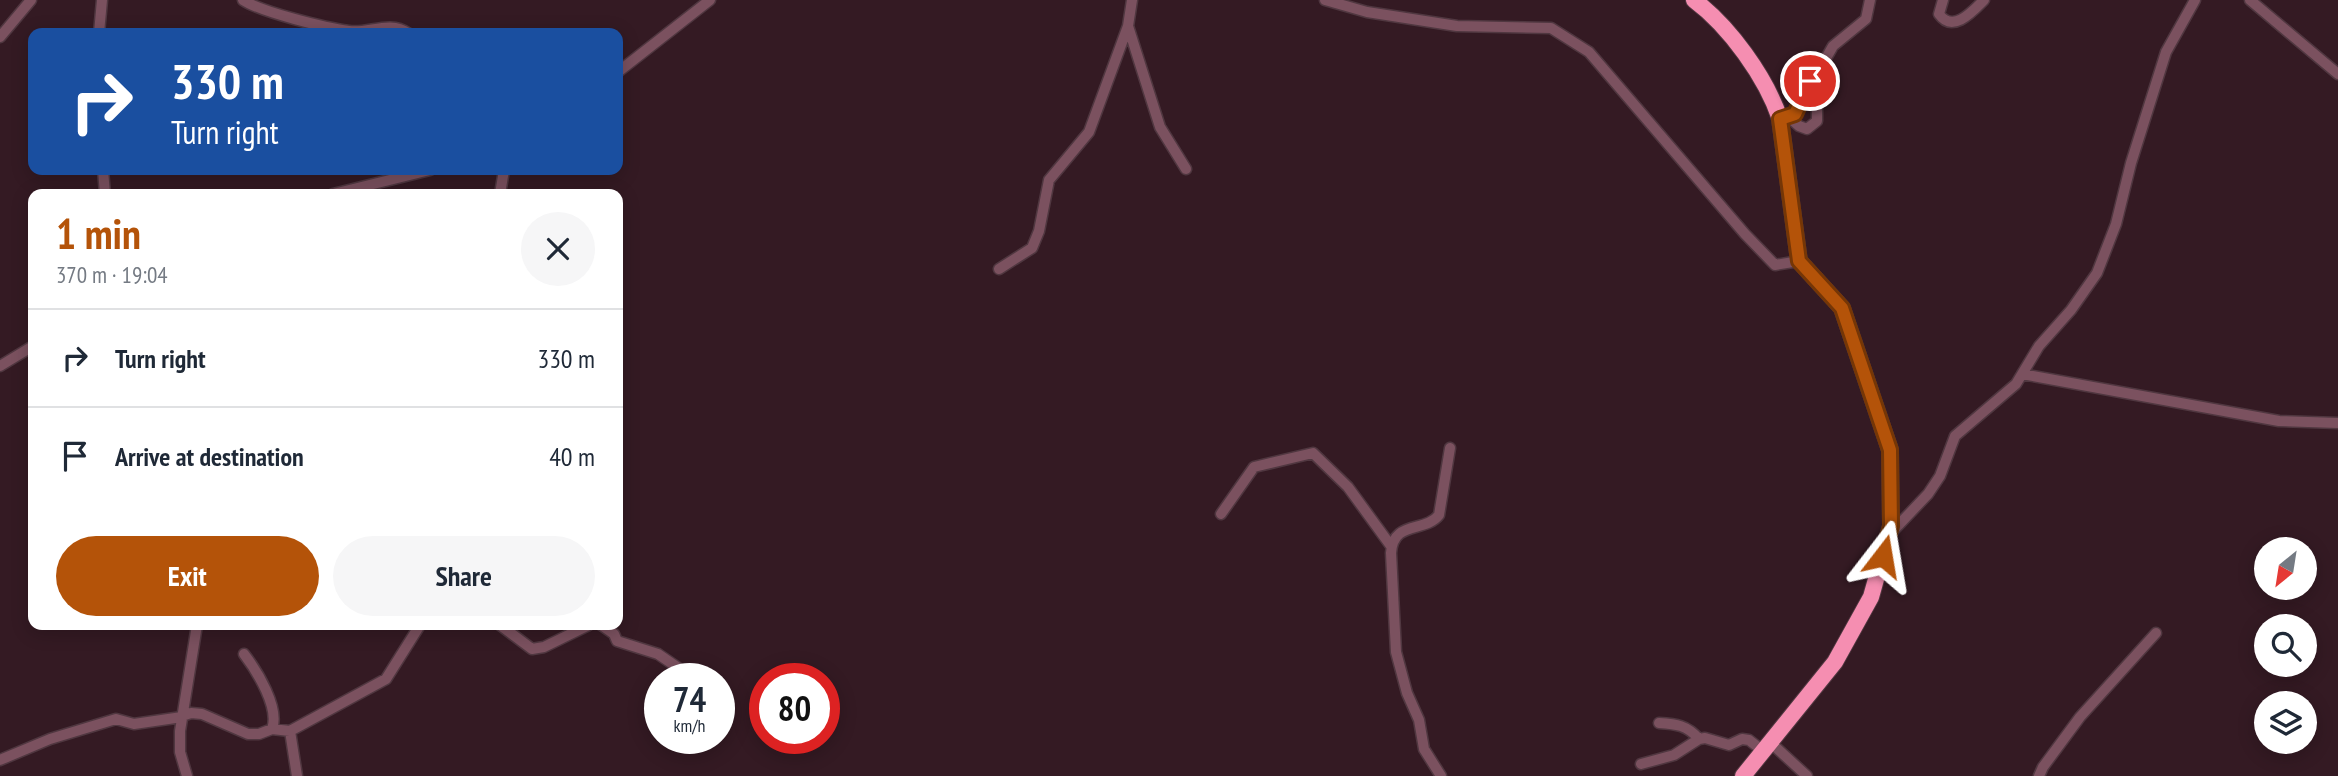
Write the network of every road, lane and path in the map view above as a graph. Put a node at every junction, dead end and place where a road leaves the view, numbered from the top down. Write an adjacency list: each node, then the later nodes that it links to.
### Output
1 (31, 0): 16 (street)
2 (102, 0): 14 (street)
3 (243, 0): 15 (street)
4 (710, 0): 17 (street)
5 (1132, 0): 13 (street)
6 (1325, 0): 24 (street)
7 (1694, 0): 20 (highway)
8 (1870, 0): 19 (street)
9 (1943, 0): 10 (street)
10 (1984, 0)
11 (2195, 0): 28 (street)
12 (2250, 0): 18 (street)
13 (1128, 26): 21 (street); 25 (street)
14 (99, 28)
15 (334, 28)
16 (0, 37)
17 (623, 68)
18 (2338, 74)
19 (1810, 81): 20 (street); 20 (street)
20 (1784, 118): 24 (highway)
21 (1186, 169)
22 (410, 175): 23 (street)
23 (353, 189)
24 (1799, 261): 32 (highway)
25 (999, 269)
26 (28, 349): 27 (street)
27 (0, 366)
28 (2022, 374): 29 (street); 32 (street)
29 (2338, 423)
30 (1450, 448): 33 (street)
31 (1222, 513): 33 (street)
32 (1888, 536): 47 (highway)
33 (1391, 546): 52 (street)
34 (196, 630): 42 (street)
35 (417, 630): 45 (street)
36 (507, 630): 37 (street)
37 (579, 630)
38 (608, 630): 41 (street)
39 (2156, 633): 55 (street)
40 (244, 654): 44 (street)
41 (671, 663)
42 (182, 717): 44 (street); 48 (street); 50 (street)
43 (1659, 723): 46 (street)
44 (272, 729): 45 (street)
45 (290, 731): 51 (street)
46 (1699, 739): 47 (street); 49 (street)
47 (1766, 746): 53 (highway); 54 (street)
48 (0, 759)
49 (1641, 764)
50 (187, 776)
51 (297, 776)
52 (1441, 776)
53 (1742, 776)
54 (1807, 776)
55 (2039, 776)

